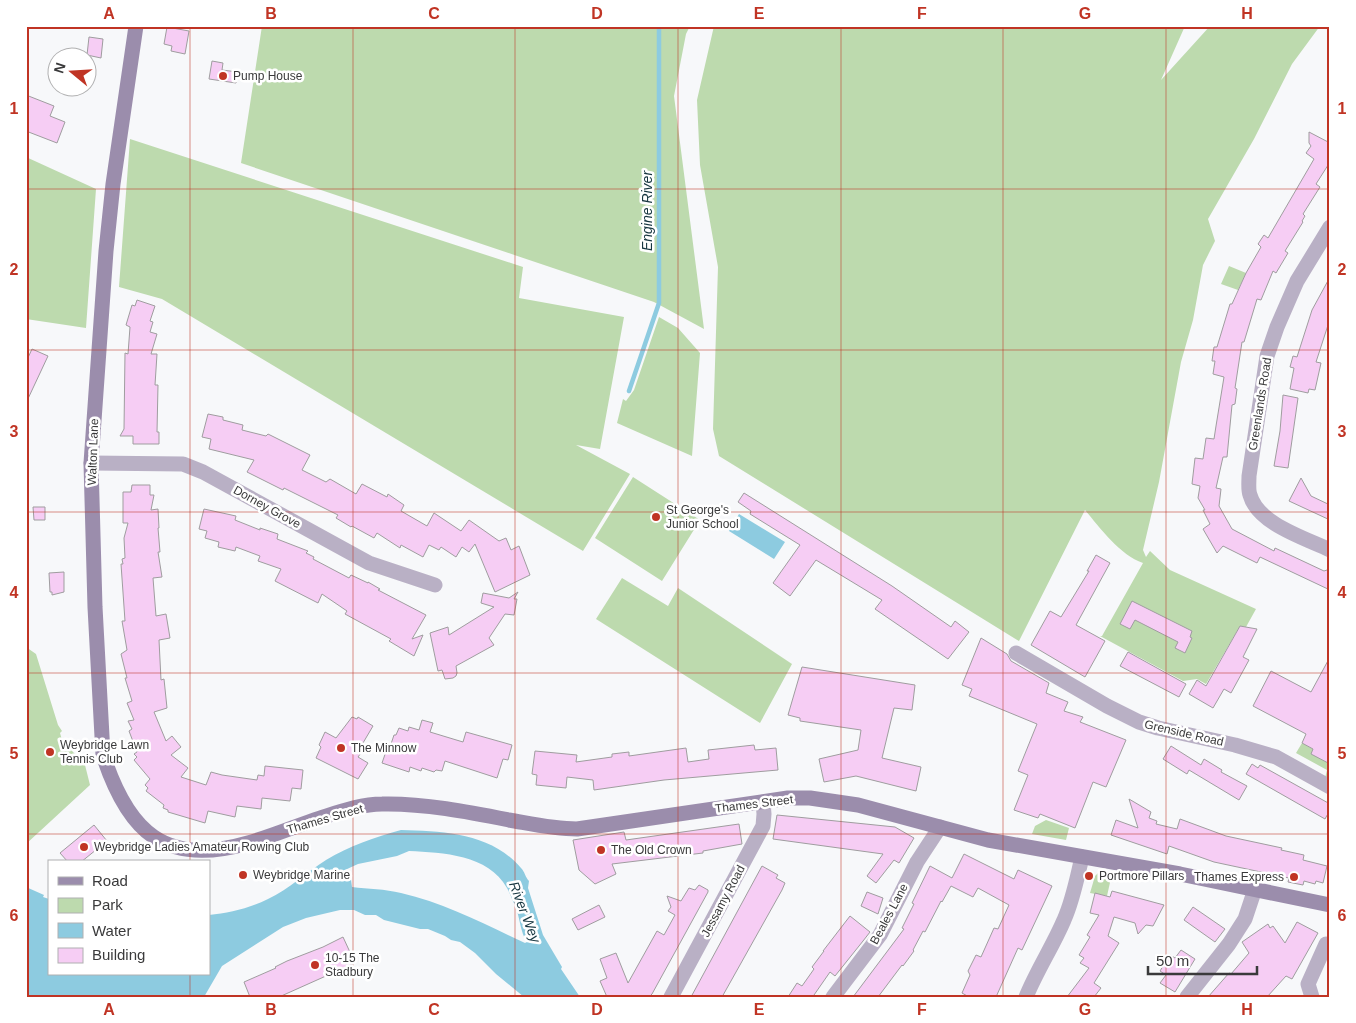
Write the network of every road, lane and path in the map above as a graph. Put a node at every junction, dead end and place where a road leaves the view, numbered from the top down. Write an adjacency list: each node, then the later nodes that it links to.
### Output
1 (136, 26): 3 (street, Walton Lane)
2 (1330, 227): 4 (street, Greenlands Road)
3 (92, 463): 5 (street, Dorney Grove); 10 (street, Walton Lane)
4 (1330, 550)
5 (435, 585)
6 (1016, 653): 7 (street, Grenside Road)
7 (1330, 787)
8 (762, 802): 9 (street, Thames Street); 10 (street, Thames Street); 15 (street, Jessamy Road)
9 (940, 827): 11 (street, Thames Street); 16 (street, Beales Lane)
10 (177, 848)
11 (1082, 857): 12 (street, Thames Street); 17 (street)
12 (1255, 889): 13 (street, Thames Street); 18 (street)
13 (1330, 904)
14 (1326, 944): 19 (street)
15 (671, 997)
16 (833, 997)
17 (1026, 997)
18 (1188, 997)
19 (1312, 997)

